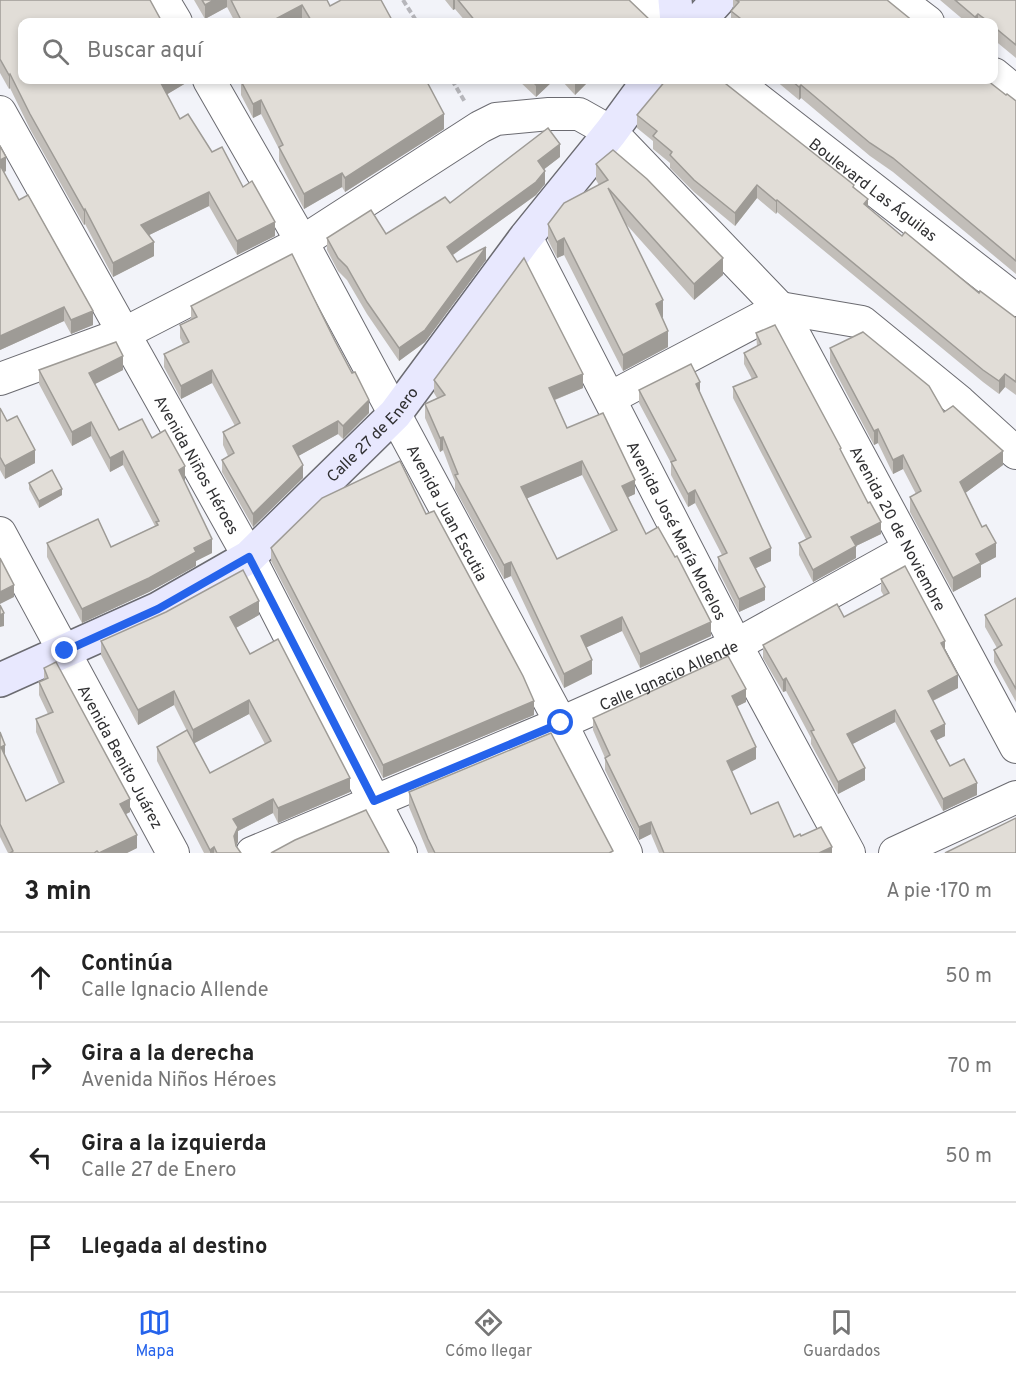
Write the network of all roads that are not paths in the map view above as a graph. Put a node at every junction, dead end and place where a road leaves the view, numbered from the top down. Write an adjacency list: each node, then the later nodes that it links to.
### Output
1 (163, 0): 6 (street)
2 (643, 0): 7 (street)
3 (675, 0): 8 (street)
4 (718, 0): 9 (street)
5 (900, 0): 10 (street)
6 (174, 18)
7 (660, 18)
8 (677, 18)
9 (702, 18)
10 (923, 18)
11 (998, 78): 15 (street)
12 (211, 84): 19 (street, Avenida Juan Escutia)
13 (646, 84): 17 (street, Calle 27 de Enero)
14 (738, 84): 20 (street, Boulevard Las Águilas)
15 (1016, 92)
16 (0, 112): 22 (street, Avenida Niños Héroes)
17 (611, 132): 18 (street, Calle 27 de Enero); 19 (street, Avenida 20 de Noviembre); 21 (street, Avenida 20 de Noviembre)
18 (526, 237): 24 (street, Avenida José María Morelos); 25 (street, Calle 27 de Enero)
19 (302, 242): 22 (street, Avenida 20 de Noviembre); 25 (street, Avenida Juan Escutia)
20 (1016, 300)
21 (780, 308): 24 (street); 26 (street); 28 (street, Avenida 20 de Noviembre)
22 (125, 333): 23 (street, Avenida 20 de Noviembre); 29 (street, Avenida Niños Héroes)
23 (0, 379)
24 (610, 398): 30 (street, Avenida José María Morelos)
25 (395, 414): 29 (street, Calle 27 de Enero); 33 (street, Avenida Juan Escutia)
26 (1016, 453)
27 (0, 533): 31 (street, Avenida Benito Juárez)
28 (909, 549): 30 (street, Calle Ignacio Allende); 34 (street, Avenida 20 de Noviembre)
29 (249, 557): 31 (street, Calle 27 de Enero); 36 (street, Avenida Niños Héroes)
30 (736, 645): 33 (street, Calle Ignacio Allende); 41 (street, Avenida José María Morelos)
31 (65, 651): 32 (street, Calle 27 de Enero); 37 (street, Avenida Benito Juárez)
32 (0, 680)
33 (561, 723): 36 (street, Calle Ignacio Allende); 40 (street, Avenida Juan Escutia)
34 (1016, 747)
35 (1016, 797): 42 (street)
36 (374, 801): 38 (street, Calle Ignacio Allende); 39 (street, Avenida Niños Héroes)
37 (173, 853)
38 (252, 853)
39 (401, 853)
40 (626, 853)
41 (849, 853)
42 (895, 853)

